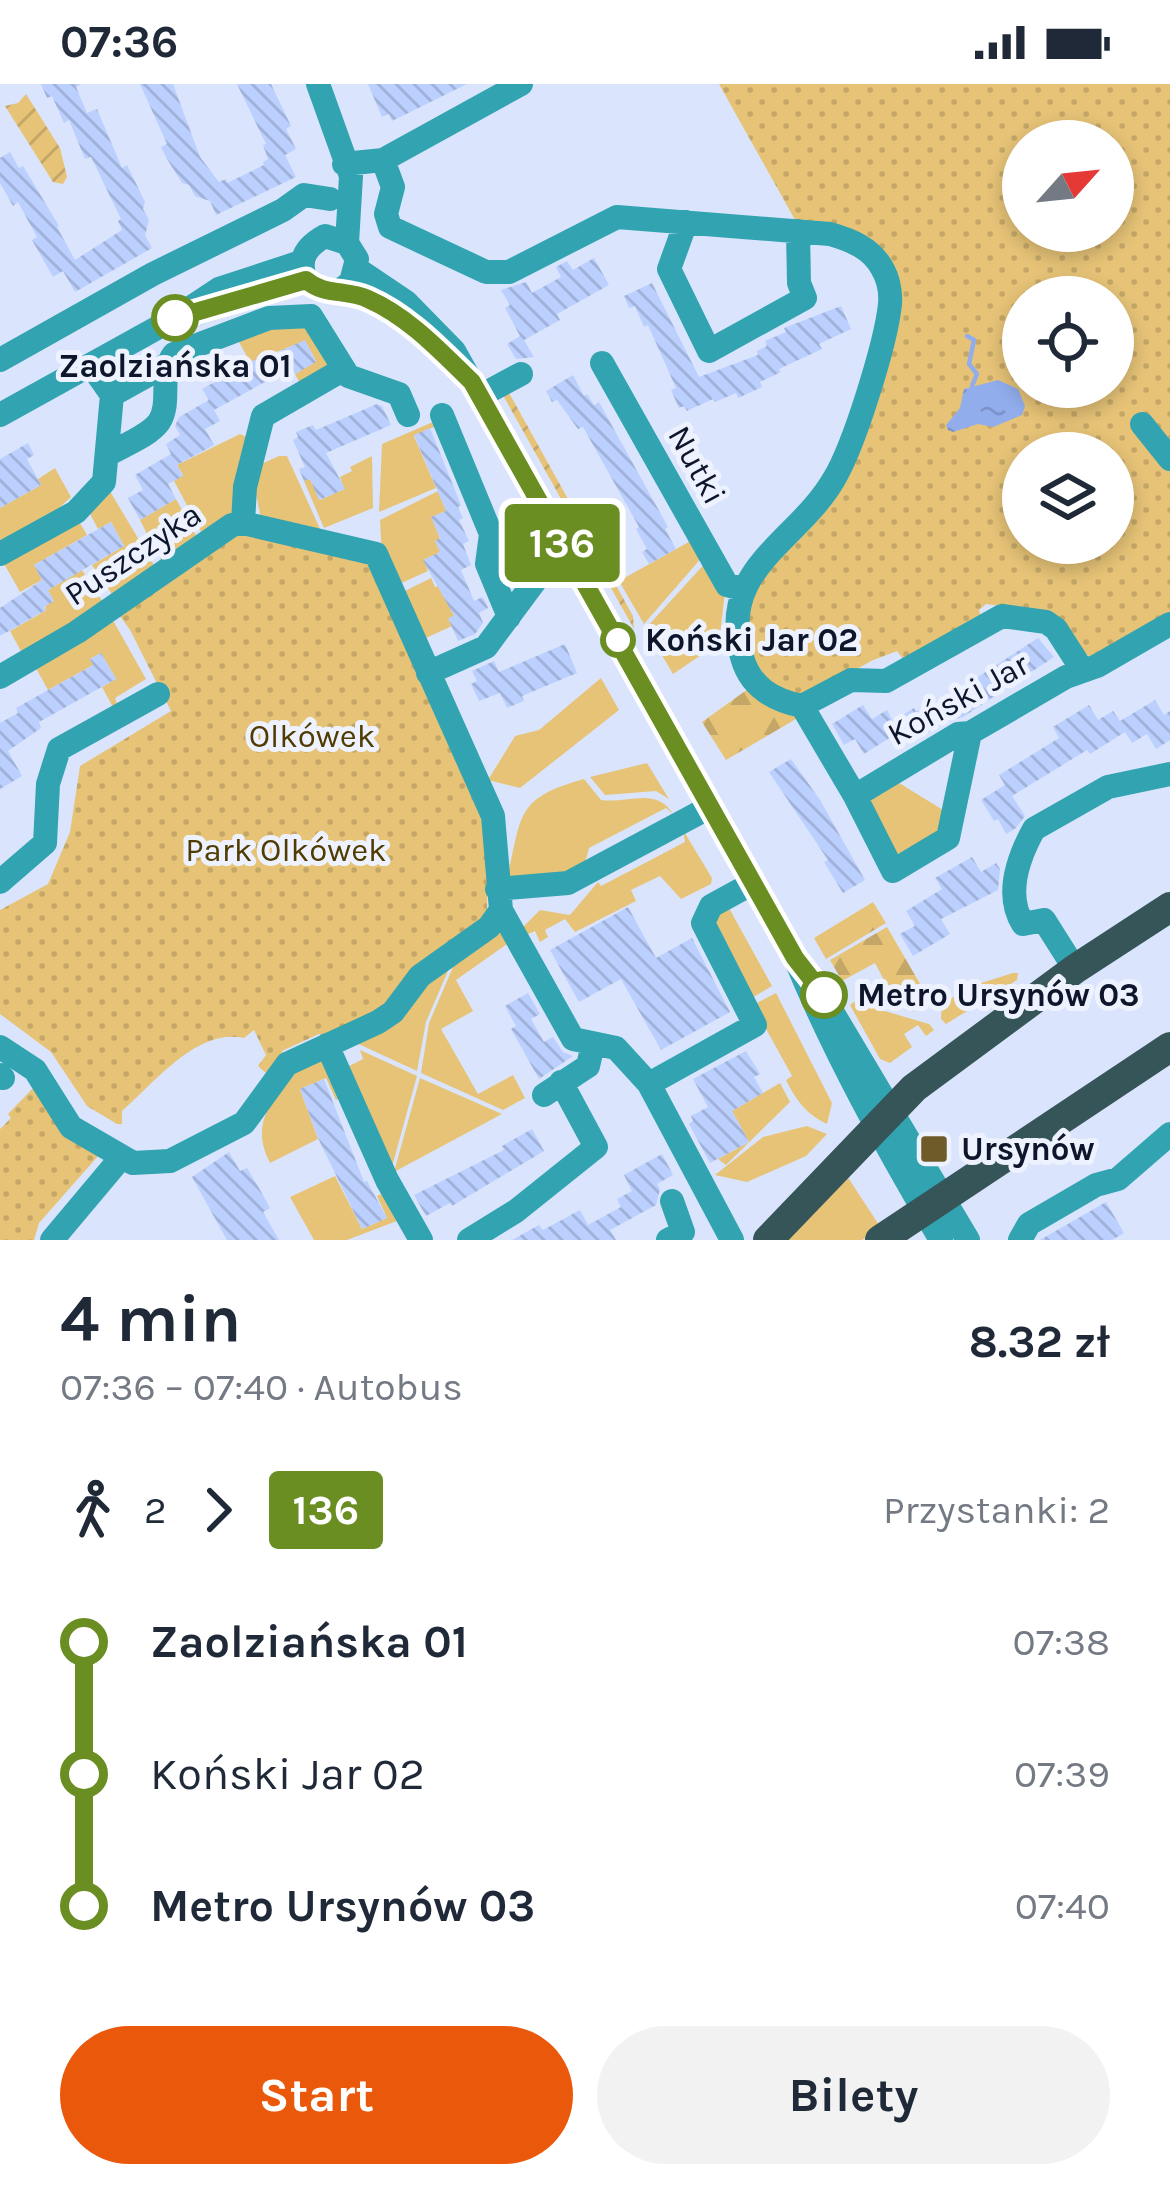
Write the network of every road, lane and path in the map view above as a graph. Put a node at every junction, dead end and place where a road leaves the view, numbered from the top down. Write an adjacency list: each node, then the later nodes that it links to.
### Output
1 (318, 84): 4 (street)
2 (521, 84): 3 (street)
3 (383, 160): 4 (street); 6 (street)
4 (344, 164): 5 (street); 8 (street)
5 (331, 199): 8 (street); 12 (street)
6 (686, 223): 7 (street); 7 (street)
7 (798, 231): 29 (street)
8 (336, 240): 9 (street); 10 (street)
9 (357, 269): 11 (street); 18 (street)
10 (304, 271): 11 (street); 14 (street)
11 (339, 291): 18 (street)
12 (0, 360)
13 (602, 363): 29 (street, Nutki)
14 (91, 364): 19 (street); 22 (street)
15 (166, 365): 16 (street); 19 (street); 24 (street)
16 (344, 369): 20 (street); 26 (street, Puszczyka)
17 (521, 374): 18 (street)
18 (476, 389): 28 (street)
19 (112, 395): 24 (street)
20 (408, 415)
21 (442, 415): 30 (street)
22 (0, 416)
23 (1142, 424): 25 (street)
24 (107, 455): 27 (street)
25 (1170, 459)
26 (243, 523): 33 (street); 34 (street, Puszczyka)
27 (0, 554)
28 (571, 558): 30 (street); 40 (street)
29 (743, 589): 36 (street)
30 (509, 617): 33 (street)
31 (1170, 624): 32 (street, Koński Jar)
32 (1083, 671): 36 (street); 37 (street, Koński Jar)
33 (428, 673): 43 (street)
34 (0, 677)
35 (158, 694): 41 (street)
36 (802, 706): 39 (street)
37 (970, 734): 39 (street, Koński Jar); 39 (street)
38 (1170, 774): 45 (street)
39 (855, 796)
40 (710, 807): 42 (street); 43 (street)
41 (0, 882)
42 (753, 883): 50 (street); 51 (street)
43 (499, 899): 46 (street); 47 (street)
44 (1170, 908): 45 (main road)
45 (1076, 969): 51 (main road)
46 (592, 1044): 50 (street); 58 (street)
47 (327, 1045): 53 (street); 57 (street)
48 (0, 1047): 53 (street)
49 (1170, 1047): 55 (main road)
50 (649, 1084): 60 (street)
51 (882, 1117): 55 (street); 61 (main road)
52 (1170, 1134): 65 (street)
53 (120, 1159): 56 (street)
54 (672, 1201): 59 (street)
55 (934, 1204): 62 (main road); 63 (street); 64 (street)
56 (52, 1240)
57 (421, 1240)
58 (469, 1240)
59 (668, 1240)
60 (732, 1240)
61 (768, 1240)
62 (880, 1240)
63 (941, 1240)
64 (968, 1240)
65 (1020, 1240)

